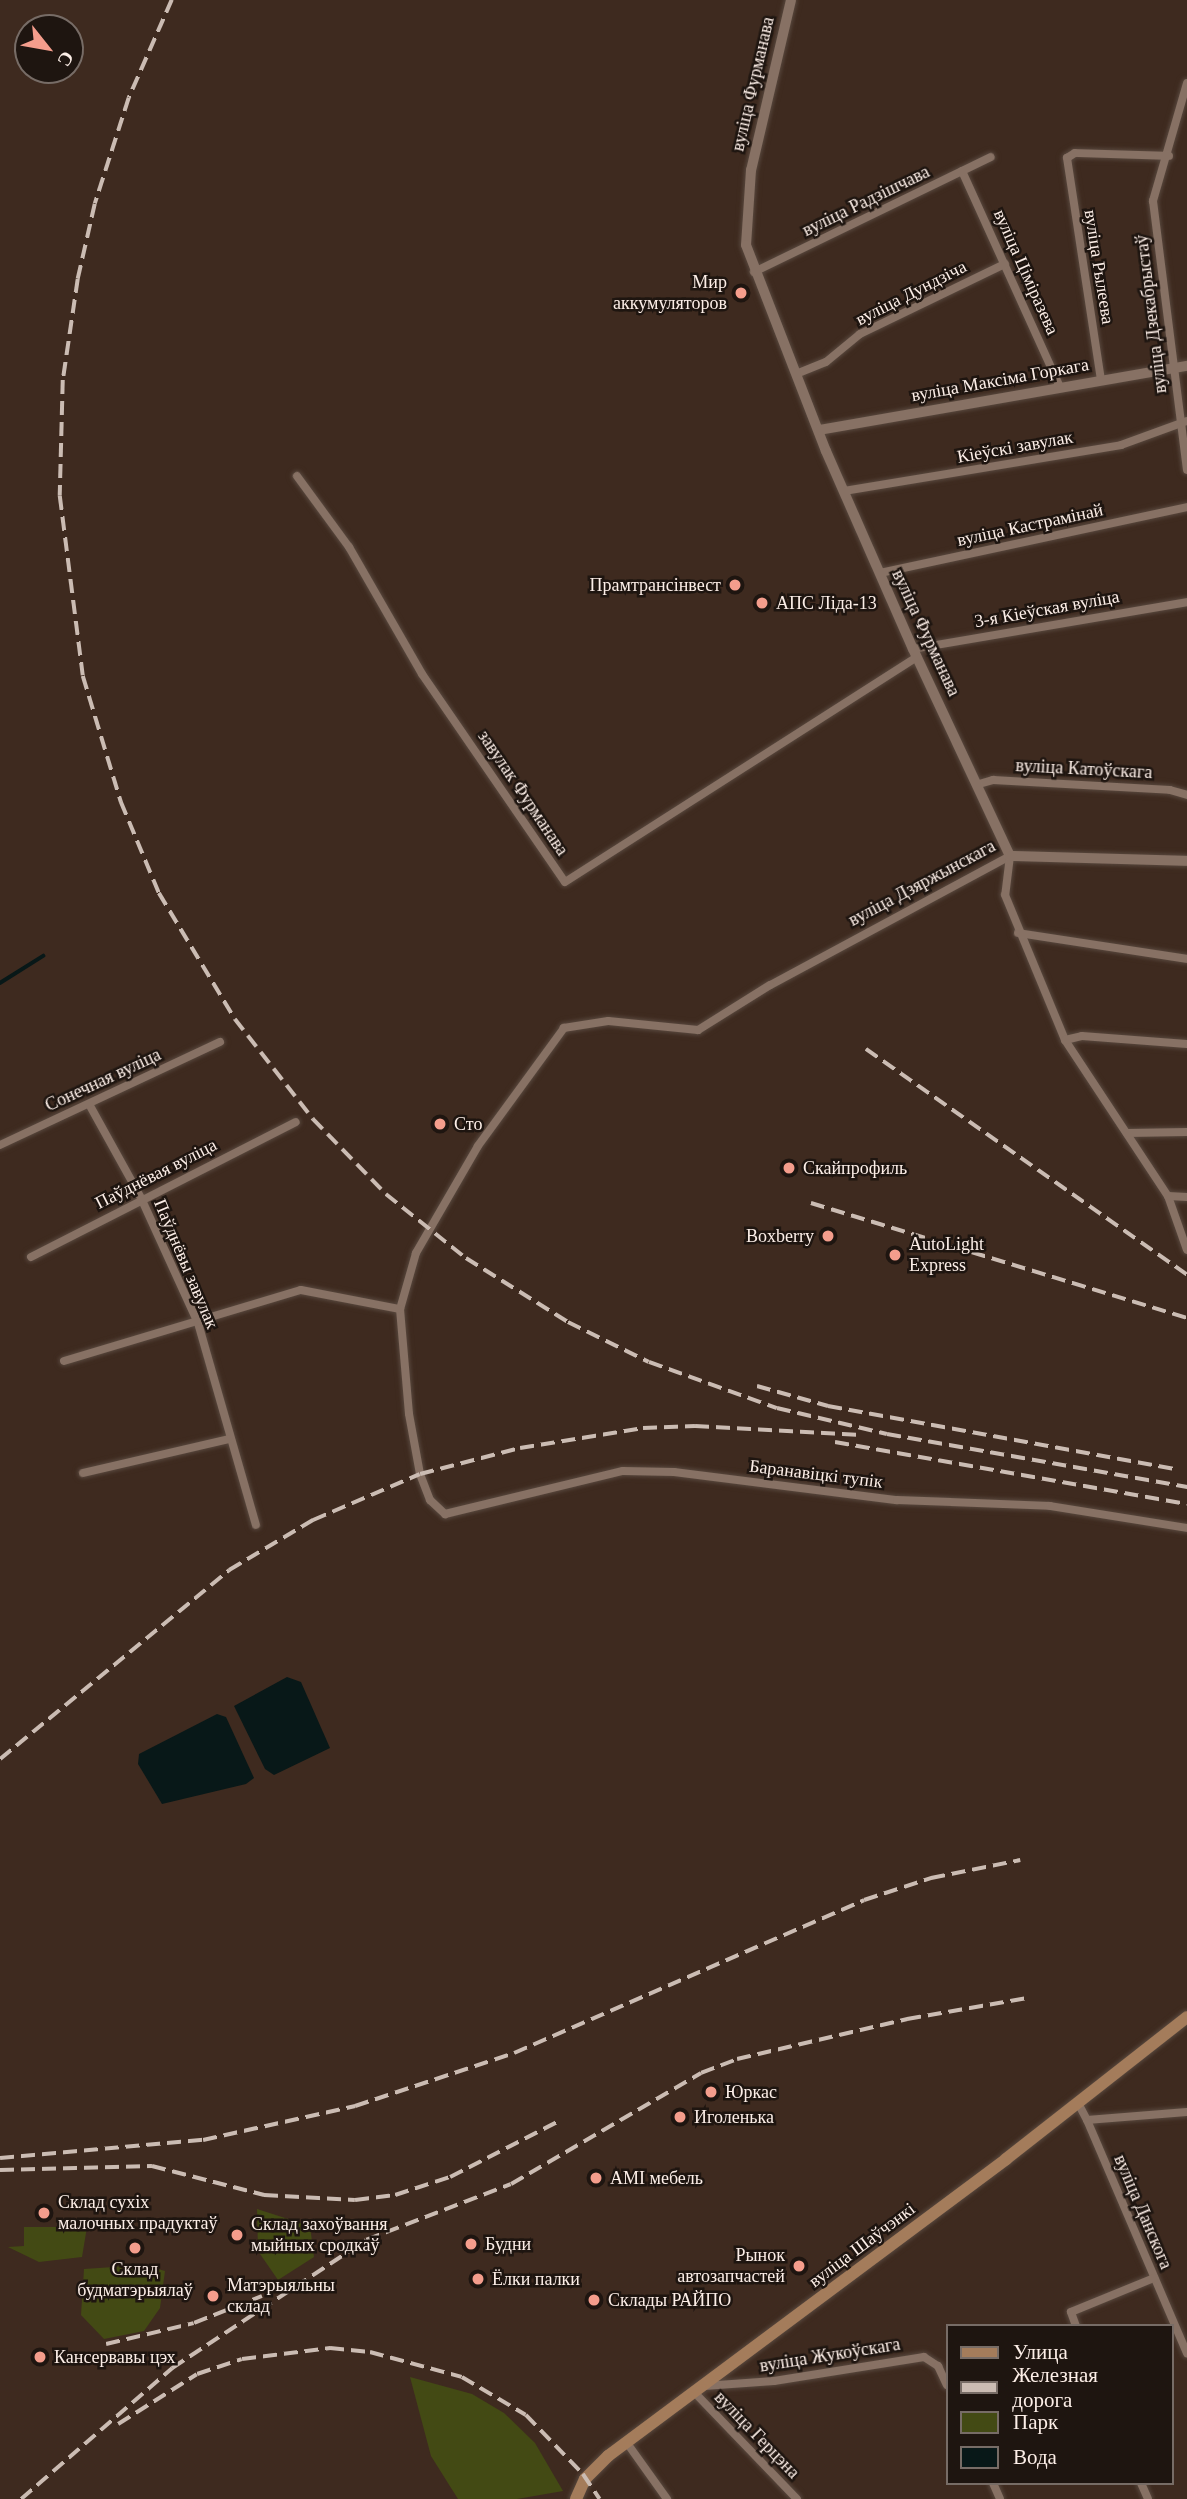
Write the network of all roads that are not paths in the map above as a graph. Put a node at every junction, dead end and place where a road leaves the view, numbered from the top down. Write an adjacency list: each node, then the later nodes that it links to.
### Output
1 (791, 0): 7 (street, вуліца Фурманава)
2 (1187, 83): 3 (street, вуліца Дзекабрыстаў)
3 (1169, 156): 9 (street, вуліца Дзекабрыстаў); 11 (street, вуліца Рылеева)
4 (991, 157): 5 (street, вуліца Радзішчава)
5 (962, 171): 6 (street, вуліца Ціміразева); 7 (street, вуліца Радзішчава)
6 (1005, 264): 10 (street, вуліца Дундзіча); 12 (street, вуліца Ціміразева)
7 (754, 272): 10 (street, вуліца Фурманава)
8 (1187, 366): 9 (street, вуліца Максіма Горкага)
9 (1172, 369): 11 (street, вуліца Максіма Горкага); 13 (street, вуліца Дзекабрыстаў)
10 (796, 374): 14 (street, вуліца Фурманава)
11 (1101, 380): 12 (street, вуліца Максіма Горкага)
12 (1060, 387): 14 (street, вуліца Максіма Горкага)
13 (1184, 421): 15 (street, вуліца Дзекабрыстаў); 17 (street, Кіеўскі завулак)
14 (819, 430): 17 (street, вуліца Фурманава)
15 (1187, 470)
16 (297, 477): 21 (street, завулак Фурманава)
17 (844, 491): 19 (street, вуліца Фурманава)
18 (1187, 507): 19 (street, вуліца Кастрамінай)
19 (880, 573): 21 (street, вуліца Фурманава)
20 (1187, 602): 21 (street, 3-я Кіеўская вуліца)
21 (915, 653): 22 (street, вуліца Фурманава)
22 (979, 785): 23 (street, вуліца Катоўскага); 24 (street, вуліца Фурманава)
23 (1187, 795)
24 (1010, 856): 25 (street, вуліца Дзяржынскага); 26 (street); 41 (street, вуліца Дзяржынскага)
25 (1187, 861)
26 (1018, 933): 27 (street); 28 (street)
27 (1187, 959)
28 (1065, 1040): 30 (street); 34 (street)
29 (220, 1042): 31 (street, Сонечная вуліца)
30 (1187, 1044)
31 (89, 1104): 35 (street, Сонечная вуліца); 38 (street, Паўднёвы завулак)
32 (296, 1122): 38 (street, Паўднёвая вуліца)
33 (1187, 1132): 34 (street)
34 (1127, 1133): 36 (street)
35 (0, 1145)
36 (1168, 1196): 37 (street); 39 (street)
37 (1187, 1197)
38 (141, 1198): 40 (street, Паўднёвая вуліца); 42 (street, Паўднёвы завулак)
39 (1187, 1250)
40 (31, 1257)
41 (400, 1309): 42 (street); 47 (street, Баранавіцкі тупік)
42 (198, 1323): 43 (street); 44 (street, Паўднёвы завулак)
43 (64, 1361)
44 (229, 1439): 45 (street); 46 (street, Паўднёвы завулак)
45 (83, 1474)
46 (256, 1525)
47 (1187, 1528)
48 (1187, 2017): 49 (main road, вуліца Шаўчэнкі)
49 (1078, 2103): 51 (street); 57 (main road, вуліца Шаўчэнкі)
50 (1185, 2113): 51 (street); 52 (street)
51 (1087, 2120): 53 (street, вуліца Данскога)
52 (1187, 2123)
53 (1154, 2278): 54 (street); 55 (street, вуліца Данскога)
54 (1075, 2324)
55 (1187, 2353)
56 (946, 2383): 57 (street, вуліца Жукоўскага)
57 (699, 2390): 58 (main road, вуліца Шаўчэнкі); 61 (street, вуліца Герцэна)
58 (627, 2443): 59 (main road, вуліца Шаўчэнкі); 60 (street)
59 (576, 2496)
60 (667, 2499)
61 (797, 2499)

